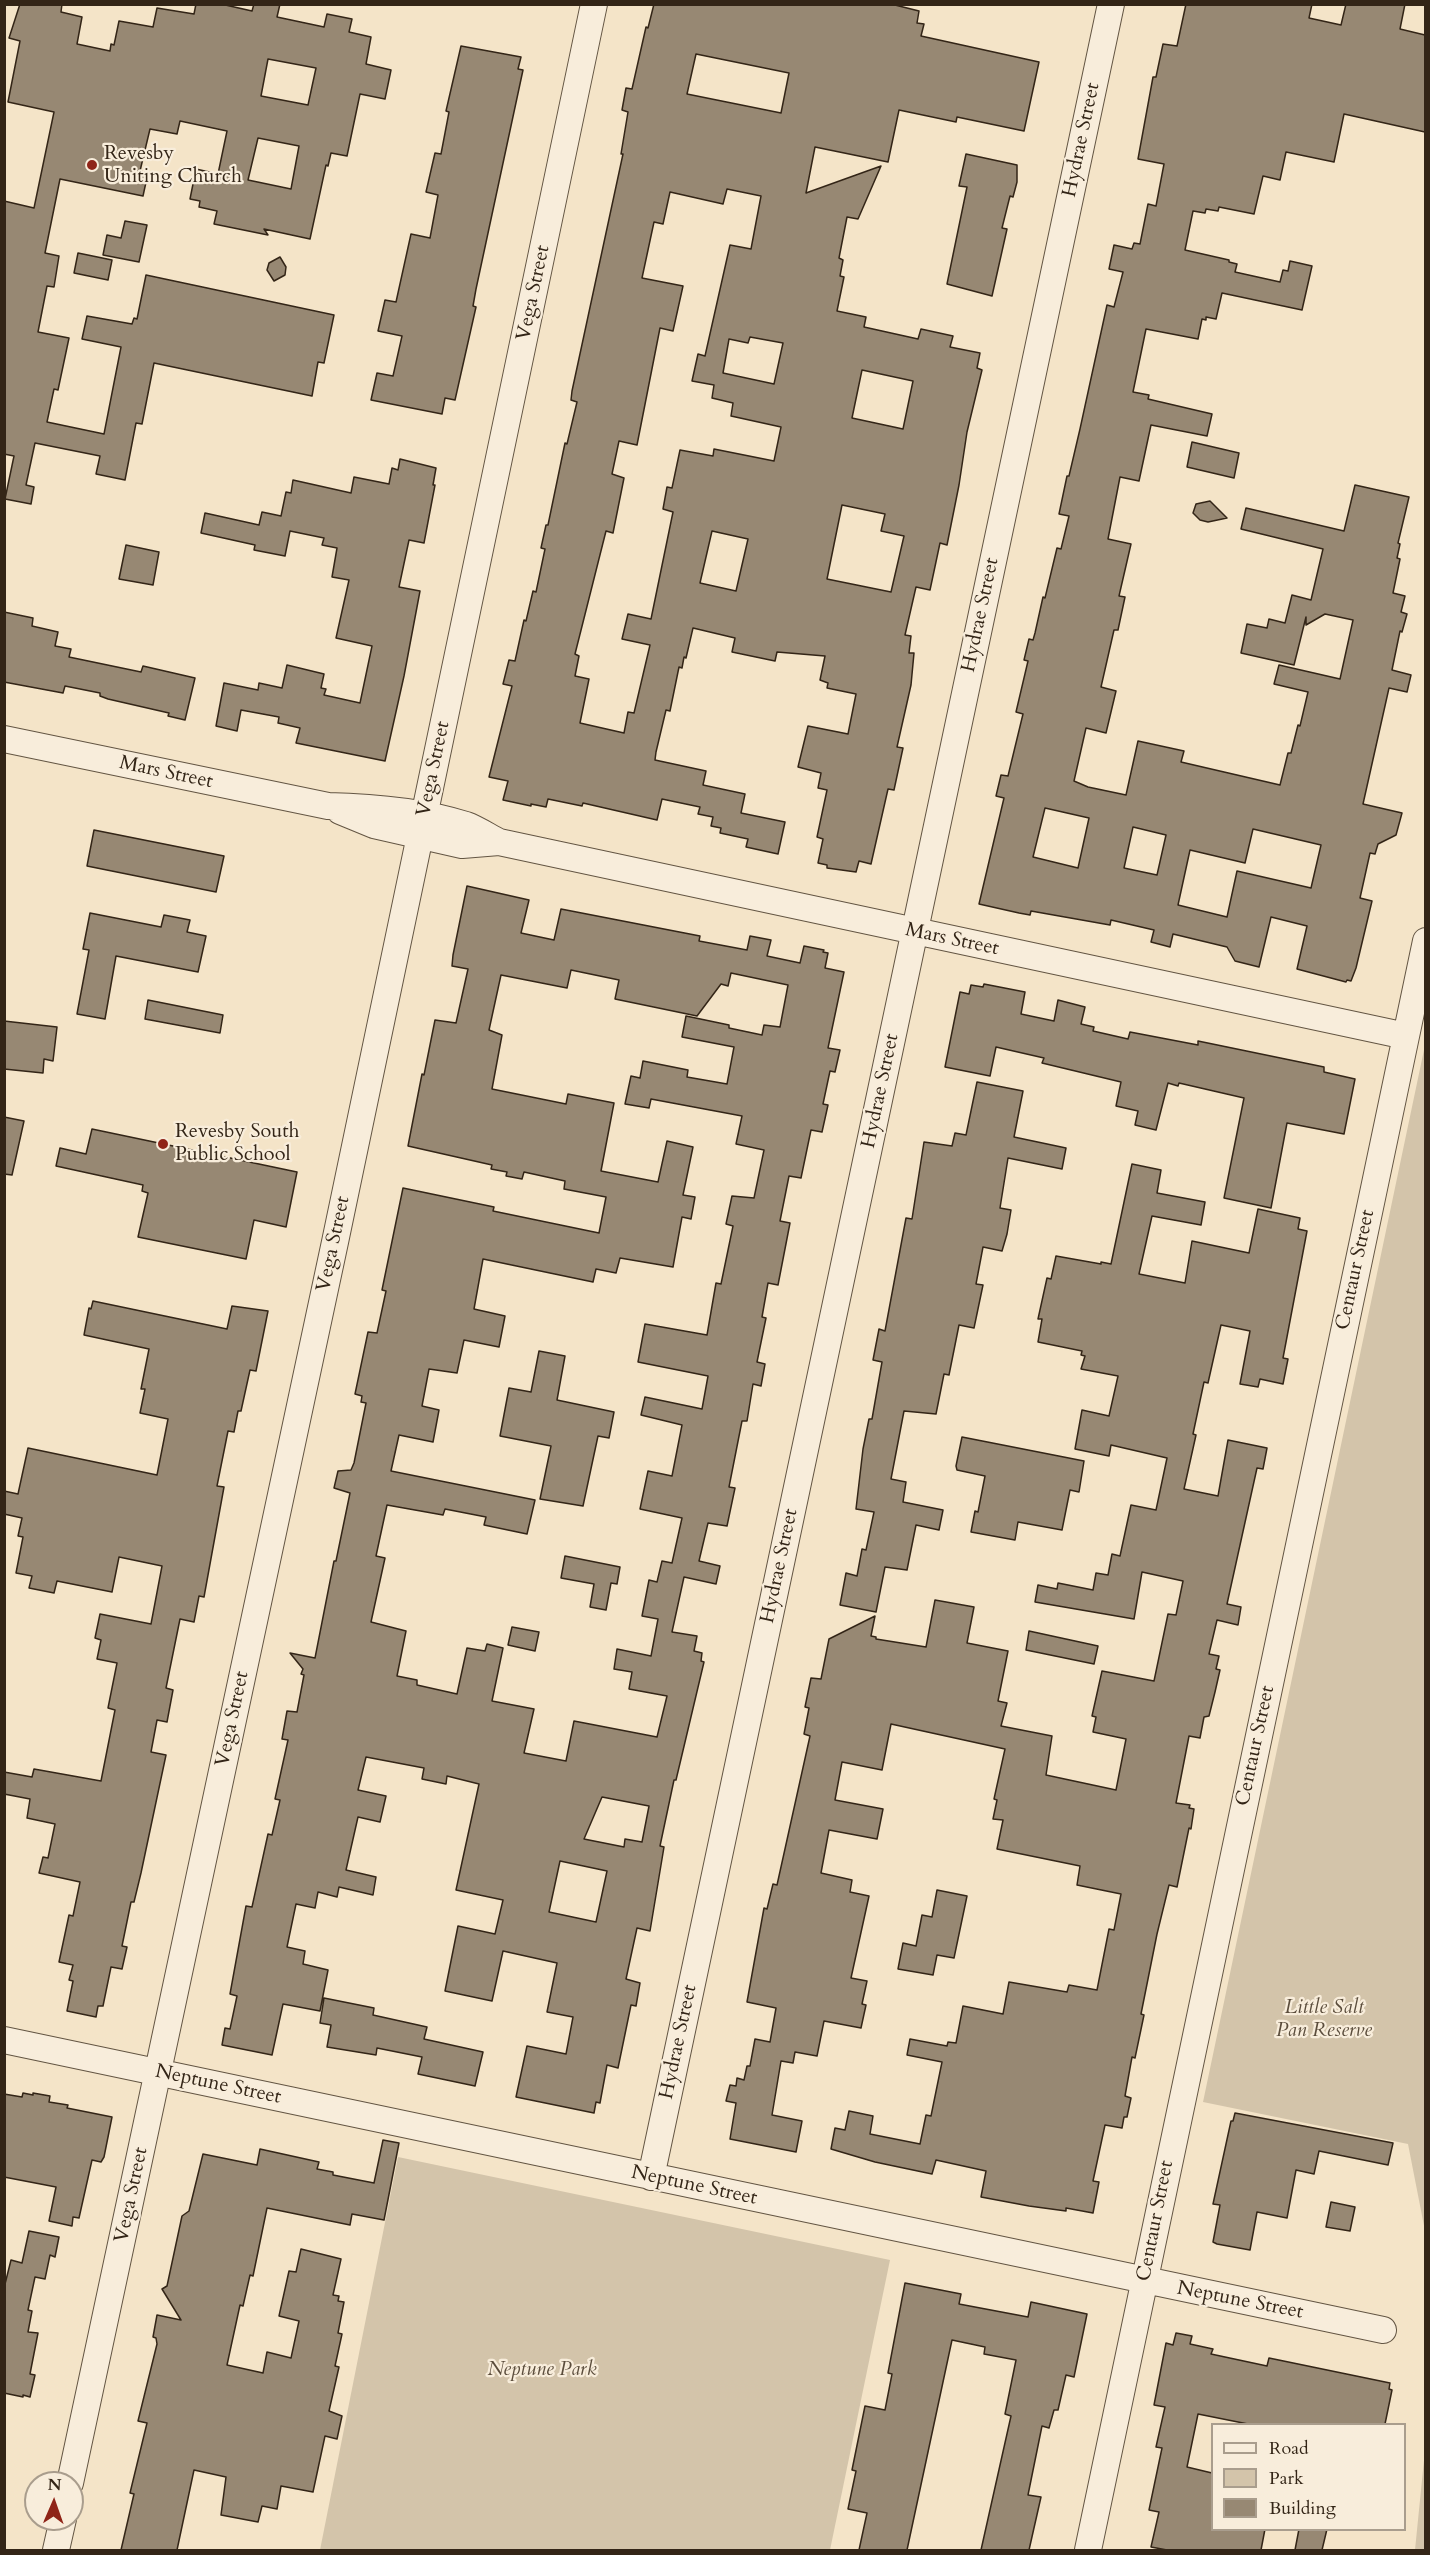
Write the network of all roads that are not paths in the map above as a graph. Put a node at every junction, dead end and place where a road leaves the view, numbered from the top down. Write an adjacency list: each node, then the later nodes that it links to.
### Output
1 (594, 4): 4 (street, Vega Street)
2 (1111, 4): 5 (street, Hydrae Street)
3 (4, 739): 4 (street, Mars Street)
4 (422, 826): 5 (street, Mars Street); 9 (street, Vega Street)
5 (914, 932): 7 (street, Mars Street); 10 (street, Hydrae Street)
6 (1425, 941): 7 (street, Centaur Street)
7 (1406, 1036): 11 (street, Centaur Street)
8 (4, 2040): 9 (street, Neptune Street)
9 (158, 2072): 10 (street, Neptune Street); 13 (street, Vega Street)
10 (651, 2177): 11 (street, Neptune Street)
11 (1144, 2281): 12 (street, Neptune Street); 16 (street, Centaur Street)
12 (1383, 2330)
13 (73, 2471)
14 (60, 2531): 15 (street)
15 (56, 2550)
16 (1088, 2550)

